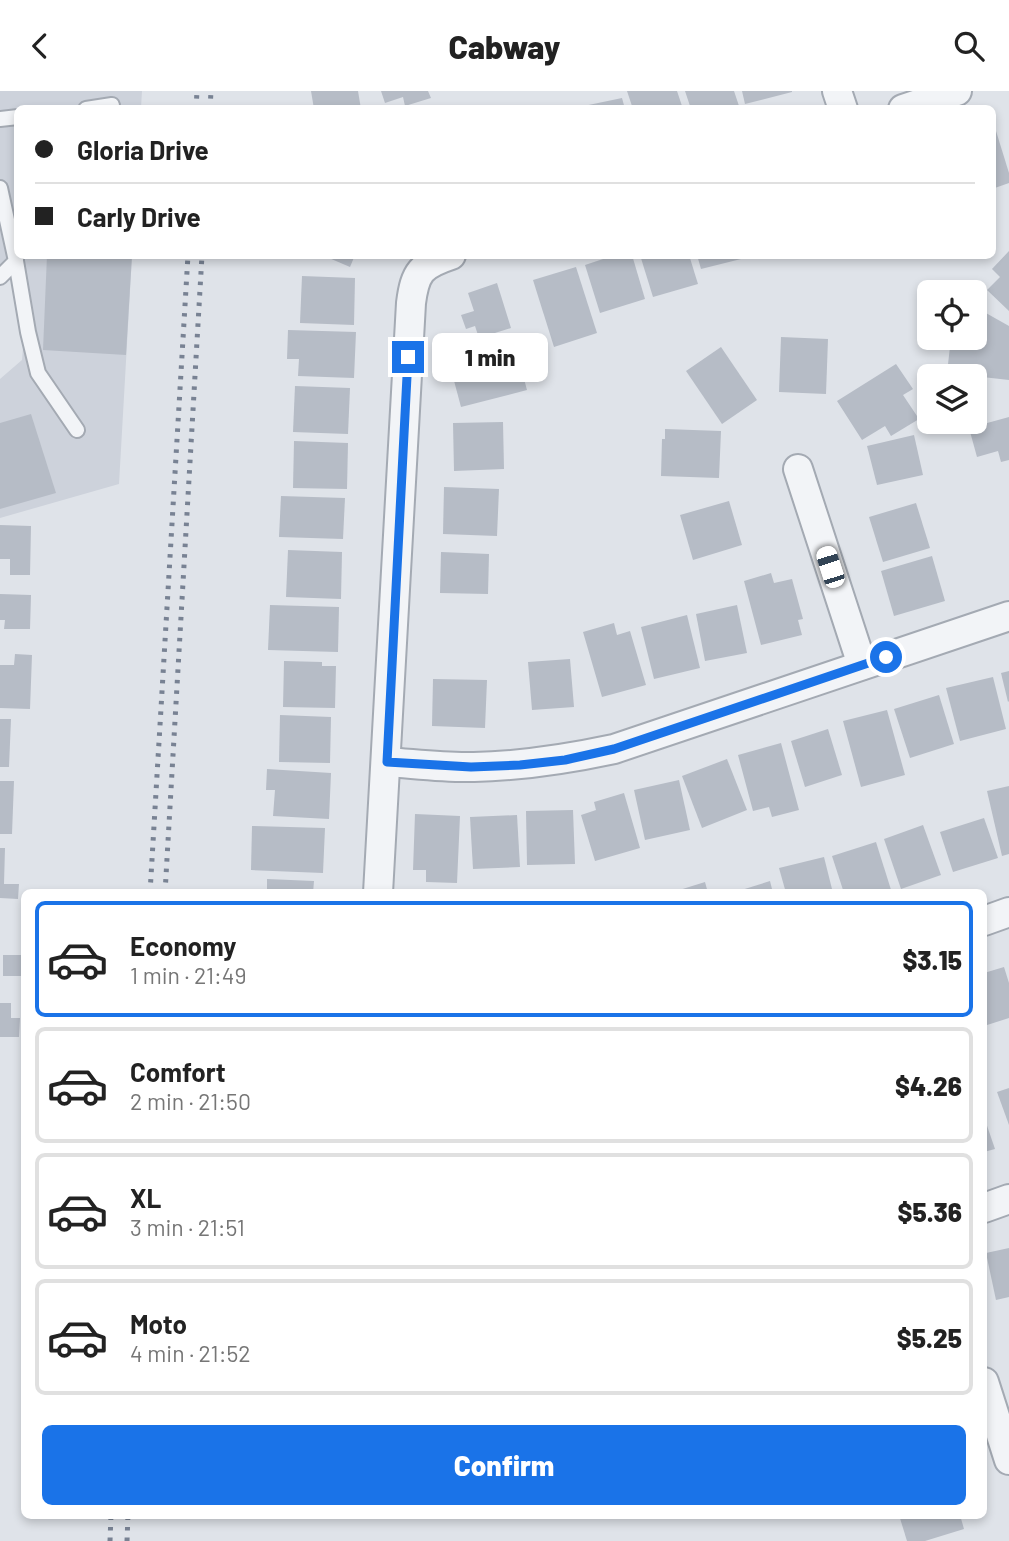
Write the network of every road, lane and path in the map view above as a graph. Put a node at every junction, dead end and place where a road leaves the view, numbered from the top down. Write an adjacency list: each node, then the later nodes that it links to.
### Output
1 (957, 91): 2 (street)
2 (915, 105)
3 (0, 188): 4 (lane)
4 (14, 252)
5 (439, 259): 12 (street)
6 (16, 261): 7 (lane); 8 (lane)
7 (0, 277)
8 (77, 430)
9 (799, 469): 11 (street)
10 (1009, 617): 11 (street)
11 (862, 665): 12 (street)
12 (387, 762): 13 (street)
13 (378, 889)
14 (1009, 912): 15 (street)
15 (987, 920)
16 (1009, 1199): 17 (street)
17 (987, 1207)
18 (987, 1391): 19 (street)
19 (1009, 1460)

